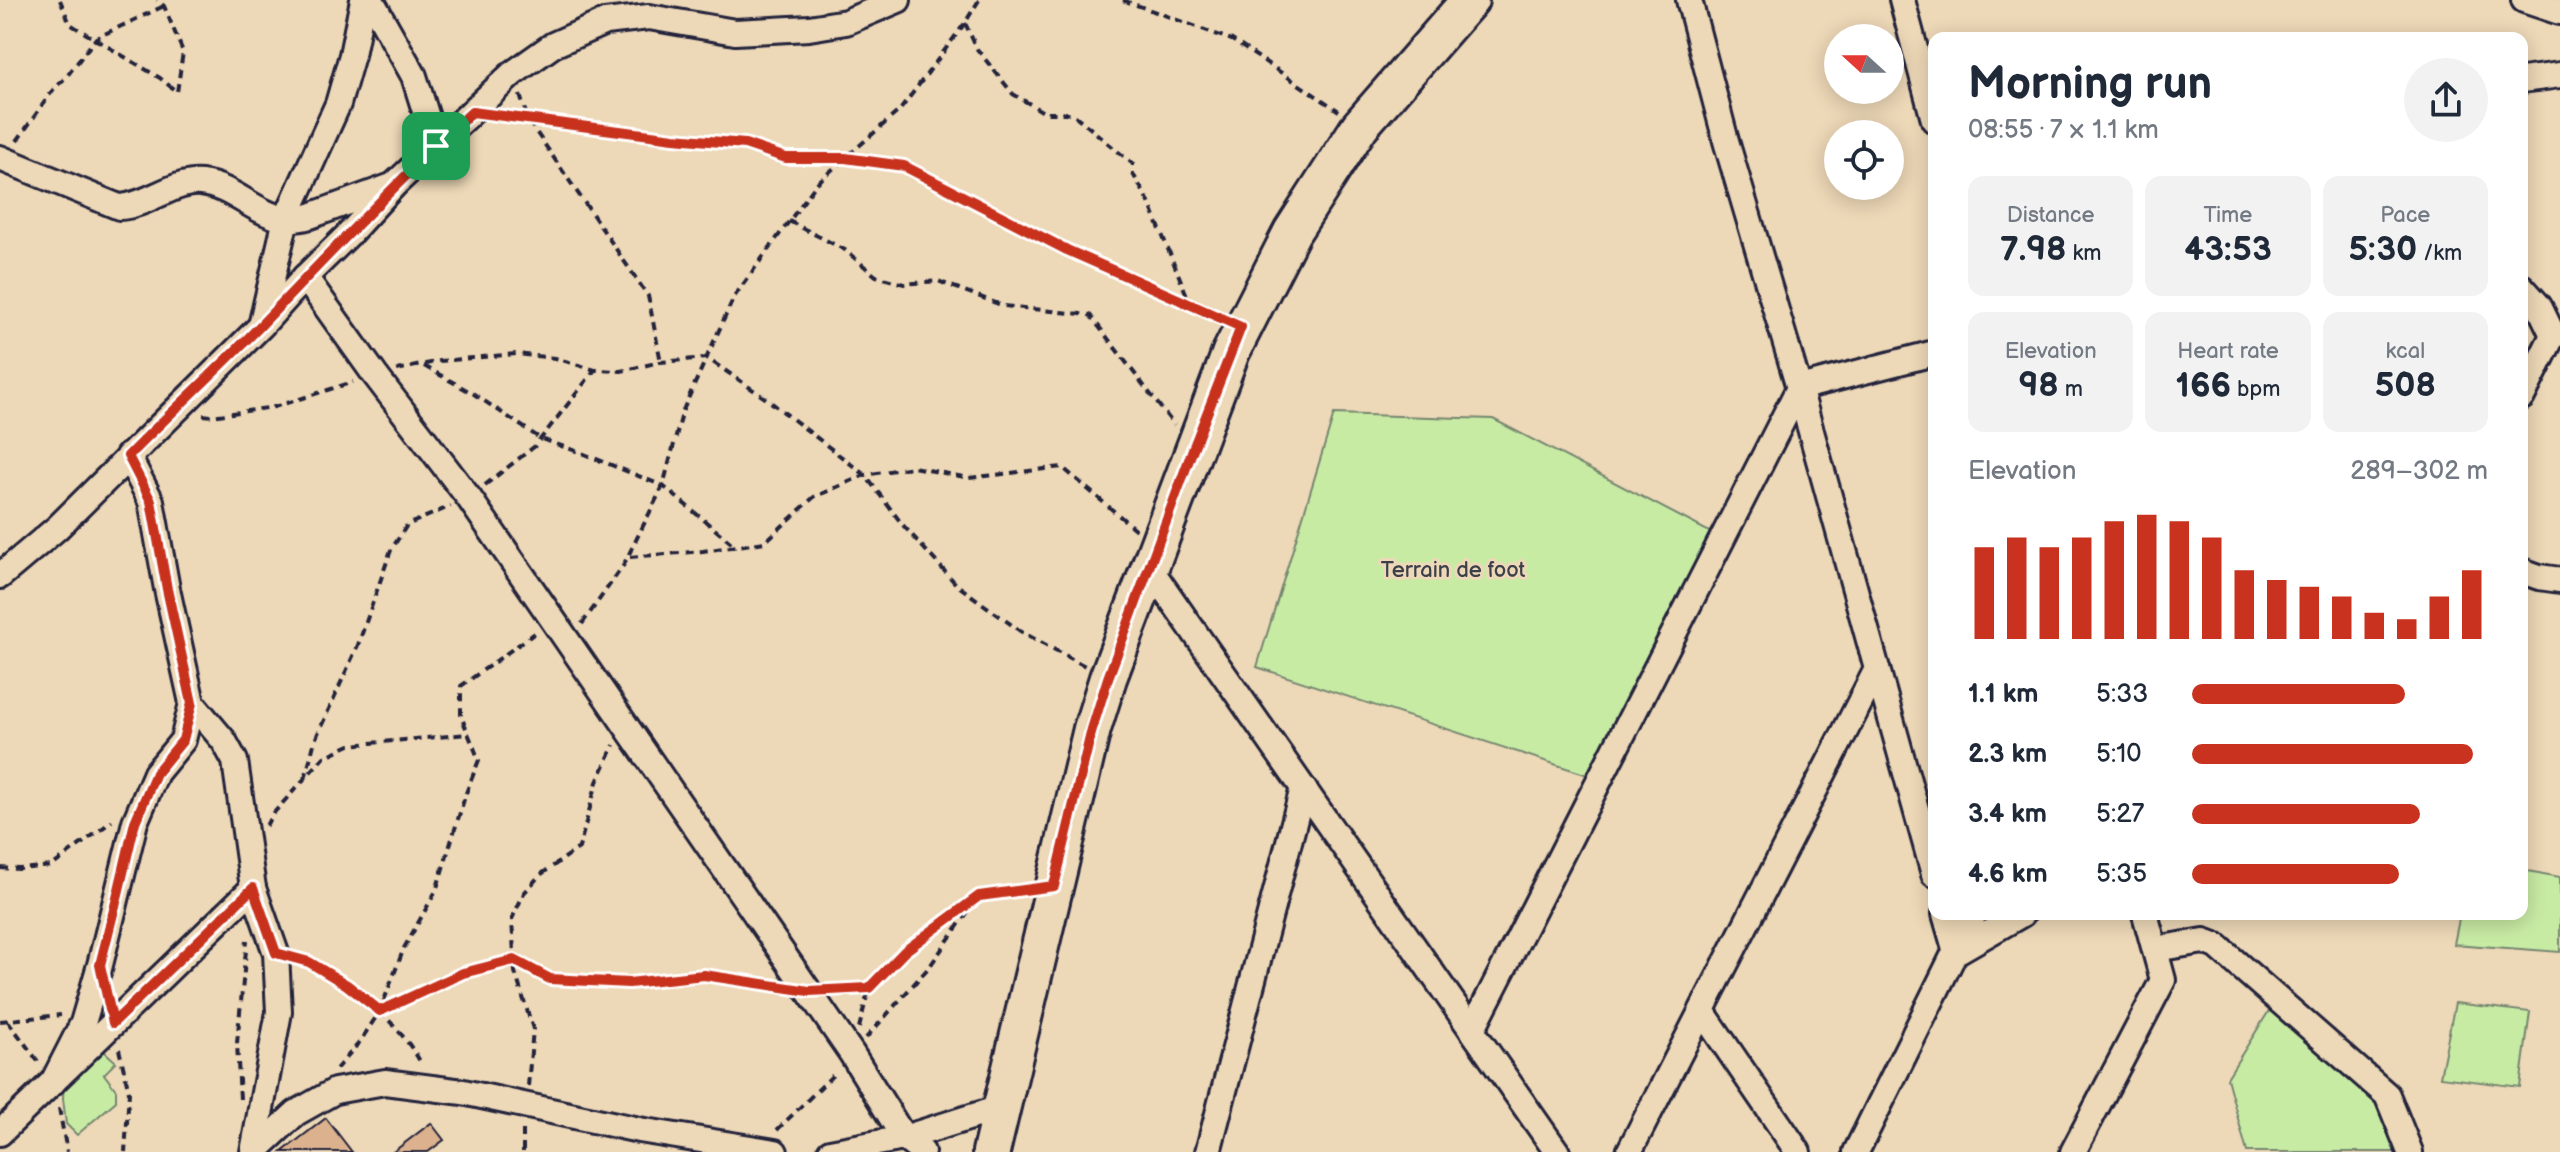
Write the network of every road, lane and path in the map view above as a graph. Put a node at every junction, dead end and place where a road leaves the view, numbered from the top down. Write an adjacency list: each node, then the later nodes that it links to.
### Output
1 (60, 0): 15 (path)
2 (157, 0): 12 (path)
3 (363, 0): 27 (street)
4 (371, 0): 23 (street)
5 (898, 0): 16 (street)
6 (979, 0): 14 (path)
7 (1123, 0): 22 (path)
8 (1470, 0): 22 (main road)
9 (1689, 0): 41 (street)
10 (1902, 0): 19 (street)
11 (2524, 0): 13 (street)
12 (164, 6): 15 (path); 15 (path)
13 (2560, 12)
14 (965, 23): 24 (path); 31 (path)
15 (96, 38): 25 (path)
16 (512, 74): 20 (street); 21 (path)
17 (2560, 75): 18 (street)
18 (2528, 79)
19 (1928, 98)
20 (472, 112): 21 (path); 23 (street)
21 (528, 120): 24 (path); 36 (path)
22 (1360, 126): 33 (main road)
23 (436, 146): 26 (street)
24 (845, 158): 28 (path); 31 (path)
25 (2, 159): 27 (street)
26 (395, 184): 27 (street); 29 (street)
27 (286, 219): 32 (street)
28 (789, 221): 35 (path); 44 (path)
29 (305, 277): 32 (street); 39 (street)
30 (2528, 294): 40 (street)
31 (1190, 305): 33 (path)
32 (262, 325): 42 (street)
33 (1241, 327): 44 (main road)
34 (1928, 355): 41 (street)
35 (707, 358): 36 (path); 46 (path); 47 (path)
36 (661, 362): 38 (path)
37 (422, 365): 38 (path); 39 (path); 43 (path)
38 (595, 370): 43 (path)
39 (375, 375): 42 (path); 48 (street)
40 (2528, 385)
41 (1799, 388): 57 (street); 86 (street)
42 (173, 411): 45 (street)
43 (541, 439): 47 (path); 48 (path)
44 (1193, 449): 51 (main road)
45 (128, 456): 53 (street); 59 (street)
46 (865, 475): 49 (path); 51 (path); 58 (path)
47 (663, 486): 49 (path); 50 (path)
48 (469, 498): 55 (street); 62 (path)
49 (735, 546): 50 (path)
50 (628, 557): 56 (path)
51 (1153, 557): 58 (main road); 63 (street)
52 (2528, 573): 54 (street)
53 (0, 576)
54 (2560, 580)
55 (553, 620): 56 (street); 61 (path)
56 (568, 643): 60 (street)
57 (1877, 669): 65 (street); 82 (street)
58 (1108, 678): 68 (main road)
59 (192, 703): 64 (street); 66 (street)
60 (624, 724): 78 (path); 80 (street)
61 (469, 734): 62 (path); 81 (path)
62 (305, 779): 66 (path)
63 (1303, 788): 86 (street); 103 (street)
64 (146, 796): 67 (path); 83 (street)
65 (1928, 852)
66 (250, 855): 69 (street)
67 (0, 868)
68 (1054, 886): 70 (path); 93 (main road)
69 (253, 888): 77 (street); 85 (street); 92 (path)
70 (979, 896): 79 (path); 87 (path)
71 (1947, 920): 76 (street)
72 (1971, 920): 76 (street)
73 (2012, 920): 76 (street)
74 (2147, 920): 75 (street)
75 (2155, 949): 108 (street); 109 (street)
76 (1956, 952): 107 (street)
77 (276, 953): 81 (path); 98 (street)
78 (514, 960): 80 (path); 81 (path); 91 (path)
79 (869, 988): 80 (path); 87 (path)
80 (809, 991): 87 (street)
81 (380, 1011): 88 (path); 90 (path)
82 (1702, 1011): 105 (street); 106 (street)
83 (86, 1013): 84 (path); 89 (street)
84 (0, 1021)
85 (113, 1023): 89 (street); 97 (path)
86 (1472, 1030): 104 (street)
87 (852, 1054): 95 (street); 96 (path)
88 (328, 1078)
89 (53, 1082): 94 (street)
90 (433, 1088): 91 (street); 98 (street)
91 (527, 1106): 96 (street); 99 (path)
92 (242, 1107)
93 (1003, 1107): 95 (street); 102 (main road)
94 (0, 1133)
95 (913, 1145): 101 (street)
96 (749, 1148): 100 (street)
97 (125, 1152)
98 (253, 1152)
99 (523, 1152)
100 (775, 1152)
101 (830, 1152)
102 (991, 1152)
103 (1208, 1152)
104 (1557, 1152)
105 (1629, 1152)
106 (1798, 1152)
107 (1856, 1152)
108 (2073, 1152)
109 (2410, 1152)

